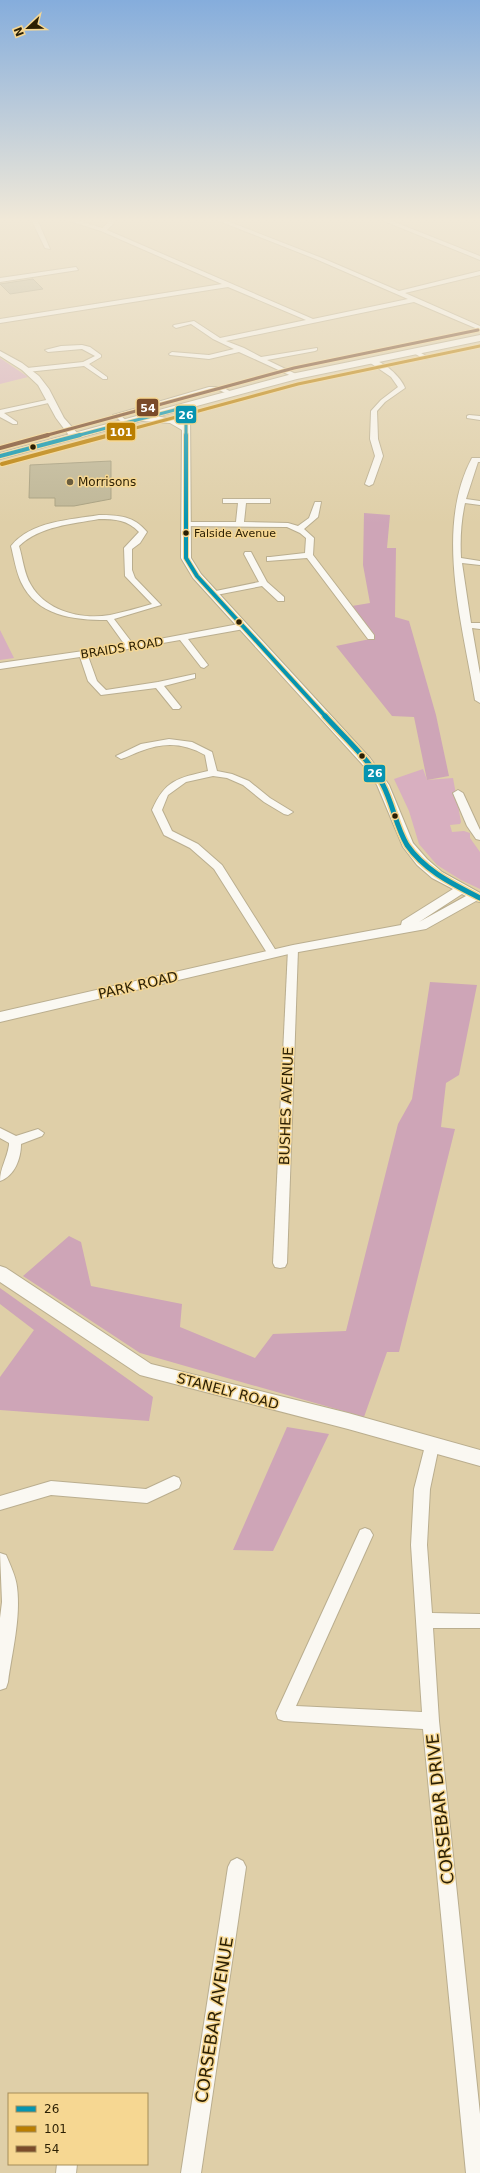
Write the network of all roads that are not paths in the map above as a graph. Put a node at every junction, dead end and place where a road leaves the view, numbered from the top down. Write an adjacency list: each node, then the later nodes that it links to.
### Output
1 (309, 320): 6 (street)
2 (462, 320): 4 (street)
3 (176, 326): 6 (street)
4 (480, 328)
5 (480, 338): 10 (main road)
6 (220, 340): 9 (street)
7 (315, 348): 14 (street)
8 (48, 350): 16 (street)
9 (242, 350): 12 (street); 14 (street)
10 (414, 351): 13 (street); 15 (main road)
11 (0, 353): 17 (street)
12 (172, 354)
13 (426, 358)
14 (261, 359): 18 (street)
15 (371, 360): 18 (main road); 33 (street)
16 (85, 364): 17 (street); 19 (street)
17 (27, 370): 21 (street)
18 (296, 376): 20 (main road)
19 (105, 378)
20 (232, 394): 22 (main road); 28 (street)
21 (51, 401): 23 (street); 30 (street)
22 (186, 407): 25 (main road); 29 (street)
23 (0, 413): 27 (street)
24 (469, 417): 26 (street)
25 (143, 418): 28 (main road); 29 (street)
26 (480, 418)
27 (14, 423)
28 (126, 423): 30 (main road)
29 (187, 430): 40 (street)
30 (74, 436): 31 (main road)
31 (0, 456)
32 (480, 460): 34 (street)
33 (369, 484)
34 (461, 500): 38 (street); 46 (street)
35 (226, 501): 36 (street)
36 (242, 501): 37 (street); 41 (street)
37 (267, 501)
38 (480, 502)
39 (318, 504): 42 (street)
40 (186, 524): 41 (street); 49 (street)
41 (240, 524): 42 (street)
42 (298, 529): 44 (street)
43 (248, 554): 48 (street)
44 (309, 556): 45 (street); 55 (street)
45 (270, 558)
46 (457, 560): 47 (street); 52 (street)
47 (480, 563)
48 (264, 582): 49 (street); 50 (street)
49 (214, 594): 53 (street)
50 (281, 599)
51 (109, 618): 51 (street); 57 (street)
52 (467, 625): 54 (street); 63 (street)
53 (244, 626): 56 (street, BRAIDS ROAD); 70 (street)
54 (480, 626)
55 (371, 637)
56 (183, 638): 57 (street, BRAIDS ROAD); 59 (street)
57 (131, 647): 58 (street, BRAIDS ROAD)
58 (83, 654): 60 (street, BRAIDS ROAD); 62 (street)
59 (204, 665)
60 (0, 666)
61 (192, 676): 62 (street)
62 (158, 685): 64 (street)
63 (480, 700)
64 (176, 707)
65 (121, 756): 66 (street)
66 (213, 773): 68 (street); 74 (street)
67 (458, 793): 69 (street)
68 (288, 812)
69 (480, 837)
70 (462, 889): 71 (street); 72 (street, PARK ROAD)
71 (478, 897): 72 (street, PARK ROAD)
72 (393, 931): 73 (street, PARK ROAD)
73 (293, 949): 74 (street, PARK ROAD); 80 (street, BUSHES AVENUE)
74 (273, 954): 75 (street, PARK ROAD)
75 (0, 1017)
76 (0, 1132): 78 (street)
77 (38, 1133): 78 (street)
78 (15, 1141): 79 (street)
79 (0, 1176)
80 (280, 1263)
81 (0, 1273): 82 (street, STANELY ROAD)
82 (432, 1446): 83 (street, STANELY ROAD); 88 (street, CORSEBAR DRIVE)
83 (480, 1458)
84 (174, 1483): 85 (street)
85 (0, 1503)
86 (366, 1536): 91 (street)
87 (0, 1560): 90 (street)
88 (424, 1620): 89 (street); 91 (street, CORSEBAR DRIVE)
89 (480, 1621)
90 (0, 1682)
91 (431, 1722): 94 (street, CORSEBAR DRIVE)
92 (237, 1867): 93 (street, CORSEBAR AVENUE)
93 (191, 2173)
94 (476, 2173)

